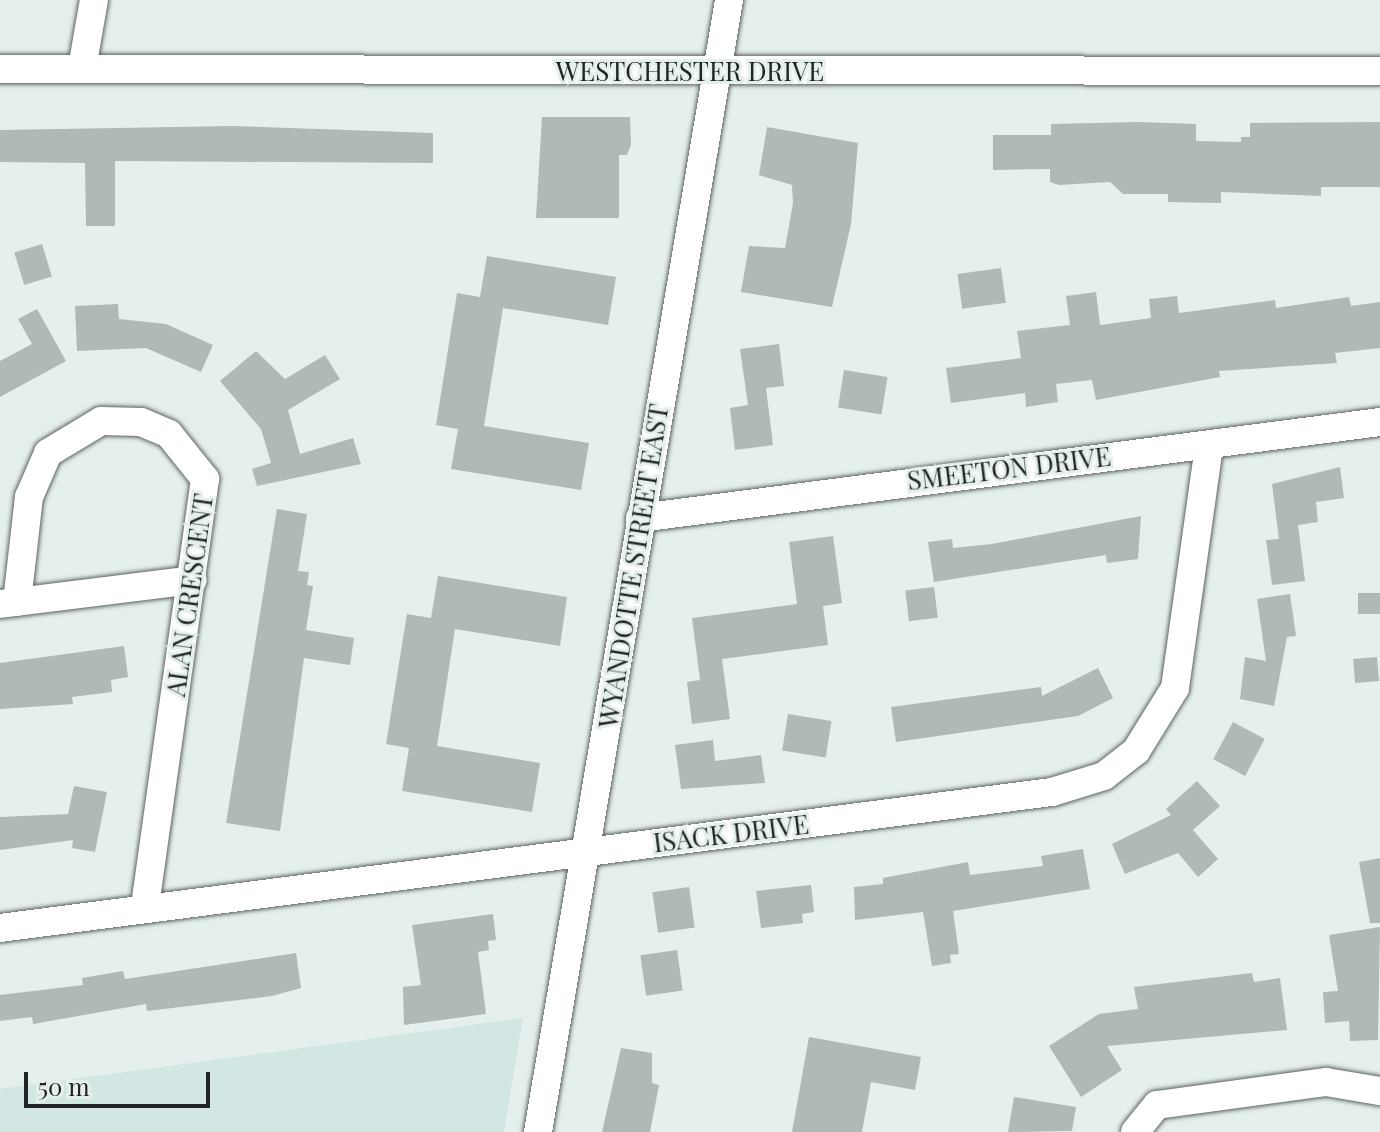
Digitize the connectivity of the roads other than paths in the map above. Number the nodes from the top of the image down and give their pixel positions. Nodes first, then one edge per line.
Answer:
1 (94, 0) edge
2 (729, 0) edge
3 (718, 67) junction
4 (82, 68) junction
5 (0, 69) edge
6 (1380, 71) edge
7 (1380, 422) edge
8 (1209, 445) junction
9 (640, 518) junction
10 (193, 580) junction
11 (8, 603) edge
12 (586, 853) junction
13 (145, 908) junction
14 (0, 928) edge
15 (1380, 1091) edge
16 (538, 1132) edge
17 (1135, 1132) edge

1 - 4 street
2 - 3 street, WYANDOTTE STREET EAST
3 - 4 street, WESTCHESTER DRIVE
3 - 6 street, WESTCHESTER DRIVE
3 - 9 street, WYANDOTTE STREET EAST
4 - 5 street, WESTCHESTER DRIVE
7 - 8 street, SMEETON DRIVE
8 - 9 street, SMEETON DRIVE
8 - 12 street, ISACK DRIVE
9 - 12 street, WYANDOTTE STREET EAST
10 - 11 street
10 - 11 street, ALAN CRESCENT
10 - 13 street, ALAN CRESCENT
12 - 13 street, ISACK DRIVE
12 - 16 street, WYANDOTTE STREET EAST
13 - 14 street, ISACK DRIVE
15 - 17 street

